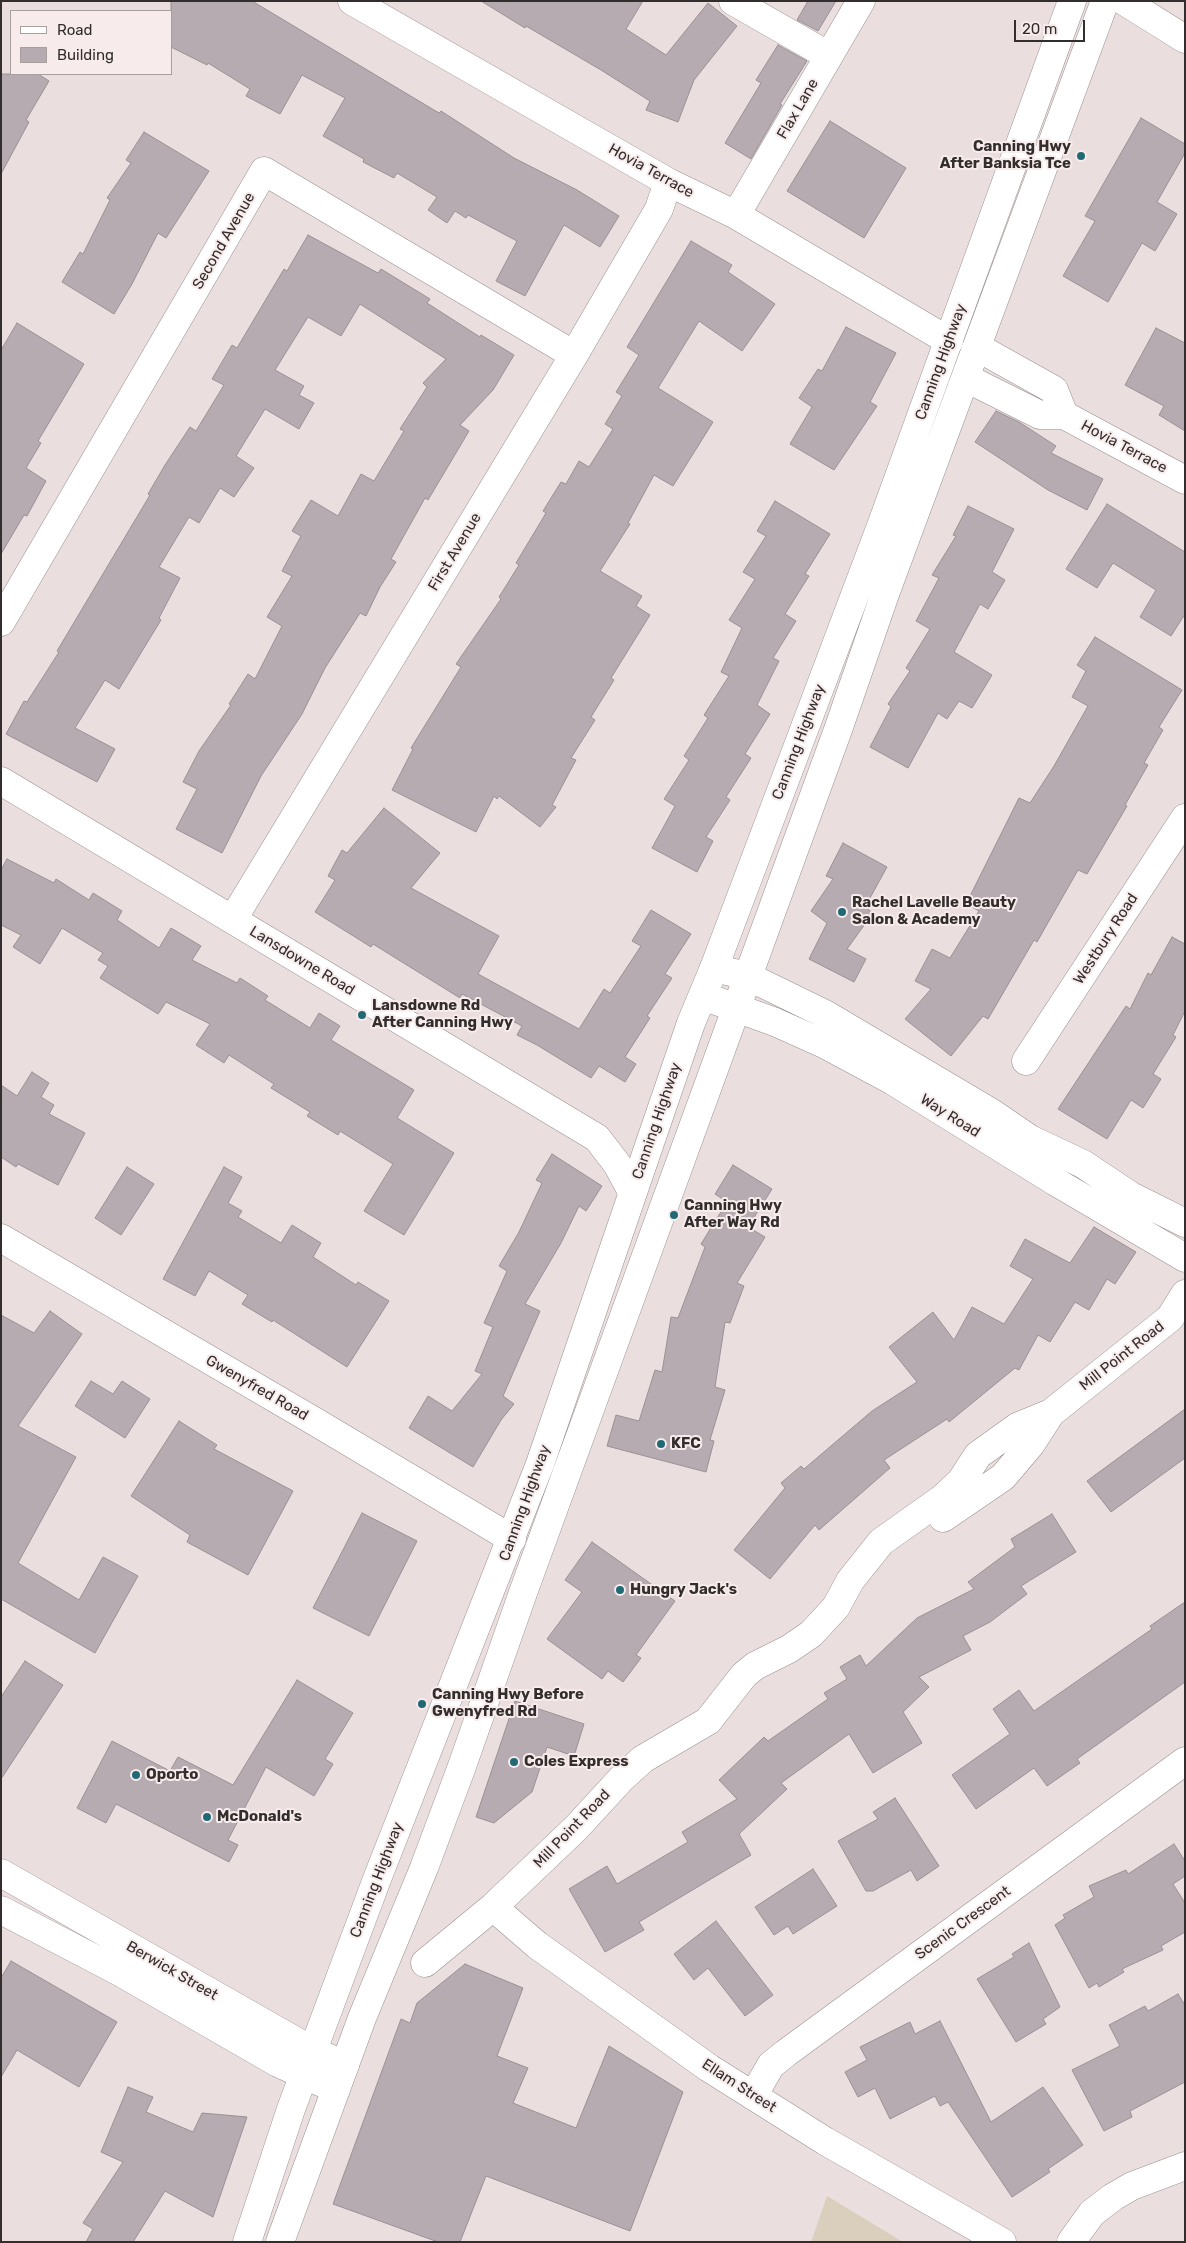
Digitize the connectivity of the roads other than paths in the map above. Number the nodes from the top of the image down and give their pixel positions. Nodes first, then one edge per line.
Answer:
1 (352, 1) edge
2 (733, 1) edge
3 (861, 1) edge
4 (1072, 1) edge
5 (1105, 1) edge
6 (1124, 1) edge
7 (1185, 39) edge
8 (829, 56) junction
9 (668, 182) junction
10 (736, 216) junction
11 (949, 341) junction
12 (977, 347) junction
13 (574, 355) junction
14 (966, 378) junction
15 (1064, 415) junction
16 (1185, 480) edge
17 (1, 622) edge
18 (1, 781) edge
19 (1185, 818) edge
20 (233, 919) junction
21 (714, 968) junction
22 (747, 976) junction
23 (703, 996) junction
24 (736, 1008) junction
25 (1026, 1061) dead end
26 (632, 1192) junction
27 (1185, 1223) edge
28 (1, 1238) edge
29 (1185, 1258) edge
30 (1185, 1294) edge
31 (512, 1540) junction
32 (1185, 1761) edge
33 (1, 1873) edge
34 (493, 1907) junction
35 (1, 1910) edge
36 (425, 1963) dead end
37 (308, 2063) junction
38 (341, 2077) junction
39 (753, 2096) junction
40 (1185, 2166) edge
41 (247, 2242) edge
42 (280, 2242) edge
43 (1002, 2242) edge
44 (1071, 2242) edge

1 - 9 main road, Hovia Terrace
2 - 8 main road
3 - 8 main road, Flax Lane
4 - 11 main road, Canning Highway
5 - 12 main road, Canning Highway
6 - 7 main road
8 - 10 main road, Flax Lane
9 - 10 main road, Hovia Terrace
9 - 13 main road, First Avenue
10 - 11 main road, Hovia Terrace
11 - 21 main road, Canning Highway
12 - 14 main road, Canning Highway
12 - 15 main road, Hovia Terrace
13 - 17 main road, Second Avenue
13 - 20 main road, First Avenue
14 - 15 main road, Hovia Terrace
14 - 22 main road, Canning Highway
15 - 16 main road, Hovia Terrace
18 - 20 main road, Lansdowne Road
19 - 25 main road, Westbury Road
20 - 26 main road, Lansdowne Road
21 - 22 main road, Way Road
21 - 23 main road, Canning Highway
22 - 24 main road, Canning Highway
22 - 27 main road, Way Road
23 - 24 main road, Way Road
23 - 26 main road, Canning Highway
24 - 29 main road, Way Road
24 - 38 main road, Canning Highway
26 - 31 main road, Canning Highway
28 - 31 main road, Gwenyfred Road
30 - 34 main road, Mill Point Road
31 - 37 main road, Canning Highway
32 - 39 main road, Scenic Crescent
33 - 37 main road, Berwick Street
34 - 36 main road, Mill Point Road
34 - 39 main road, Ellam Street
35 - 37 main road, Berwick Street
37 - 38 main road, Berwick Street
37 - 41 main road, Canning Highway
38 - 42 main road, Canning Highway
39 - 43 main road, Ellam Street
40 - 44 main road

